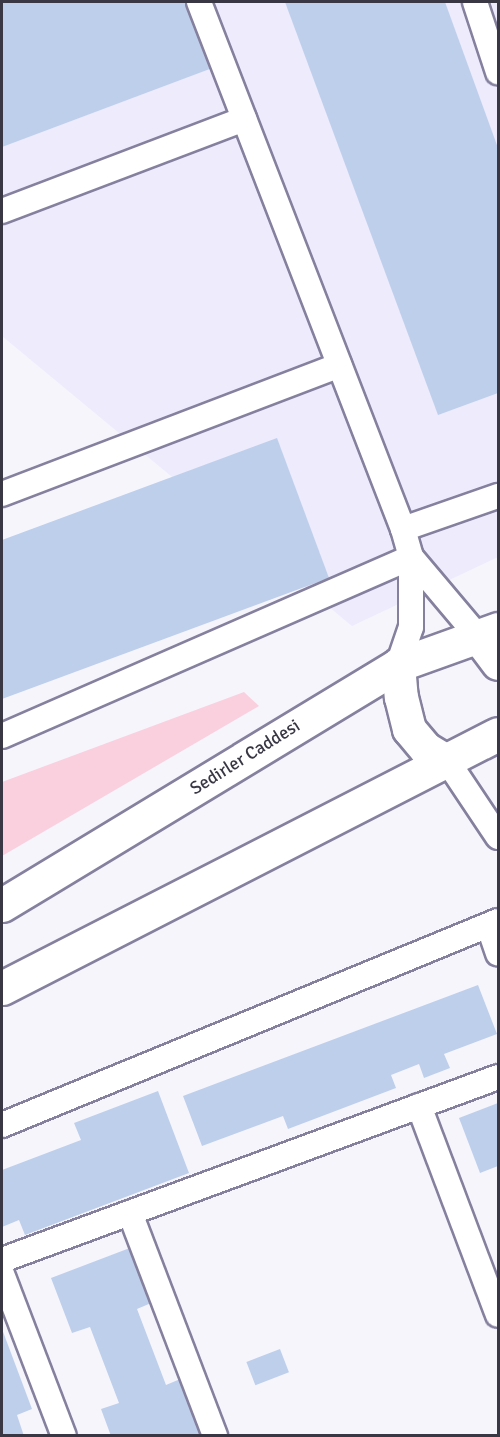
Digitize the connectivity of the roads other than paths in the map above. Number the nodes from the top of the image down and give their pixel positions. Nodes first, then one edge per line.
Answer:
1 (199, 2) edge
2 (475, 2) edge
3 (498, 72) edge
4 (244, 119) junction
5 (2, 211) edge
6 (339, 365) junction
7 (2, 494) edge
8 (498, 496) edge
9 (403, 529) junction
10 (411, 557) junction
11 (492, 644) edge
12 (398, 664) junction
13 (498, 734) edge
14 (2, 736) edge
15 (448, 762) junction
16 (498, 837) edge
17 (2, 905) edge
18 (494, 924) edge
19 (498, 953) edge
20 (2, 988) edge
21 (498, 1077) edge
22 (419, 1106) junction
23 (2, 1125) edge
24 (130, 1213) junction
25 (2, 1260) edge
26 (2, 1274) edge
27 (498, 1315) edge
28 (64, 1436) edge
29 (214, 1436) edge

1 - 4 street
2 - 3 street
4 - 5 street
4 - 6 street
6 - 7 street
6 - 9 street
8 - 9 street
9 - 10 street
10 - 11 street
10 - 12 street
10 - 14 street
11 - 12 main road, Sedirler Caddesi
12 - 15 main road
12 - 17 main road, Sedirler Caddesi
13 - 15 main road
15 - 16 street
15 - 20 main road
18 - 19 street
18 - 23 street
21 - 22 street
22 - 24 street
22 - 27 street
24 - 25 street
24 - 29 street
26 - 28 street

